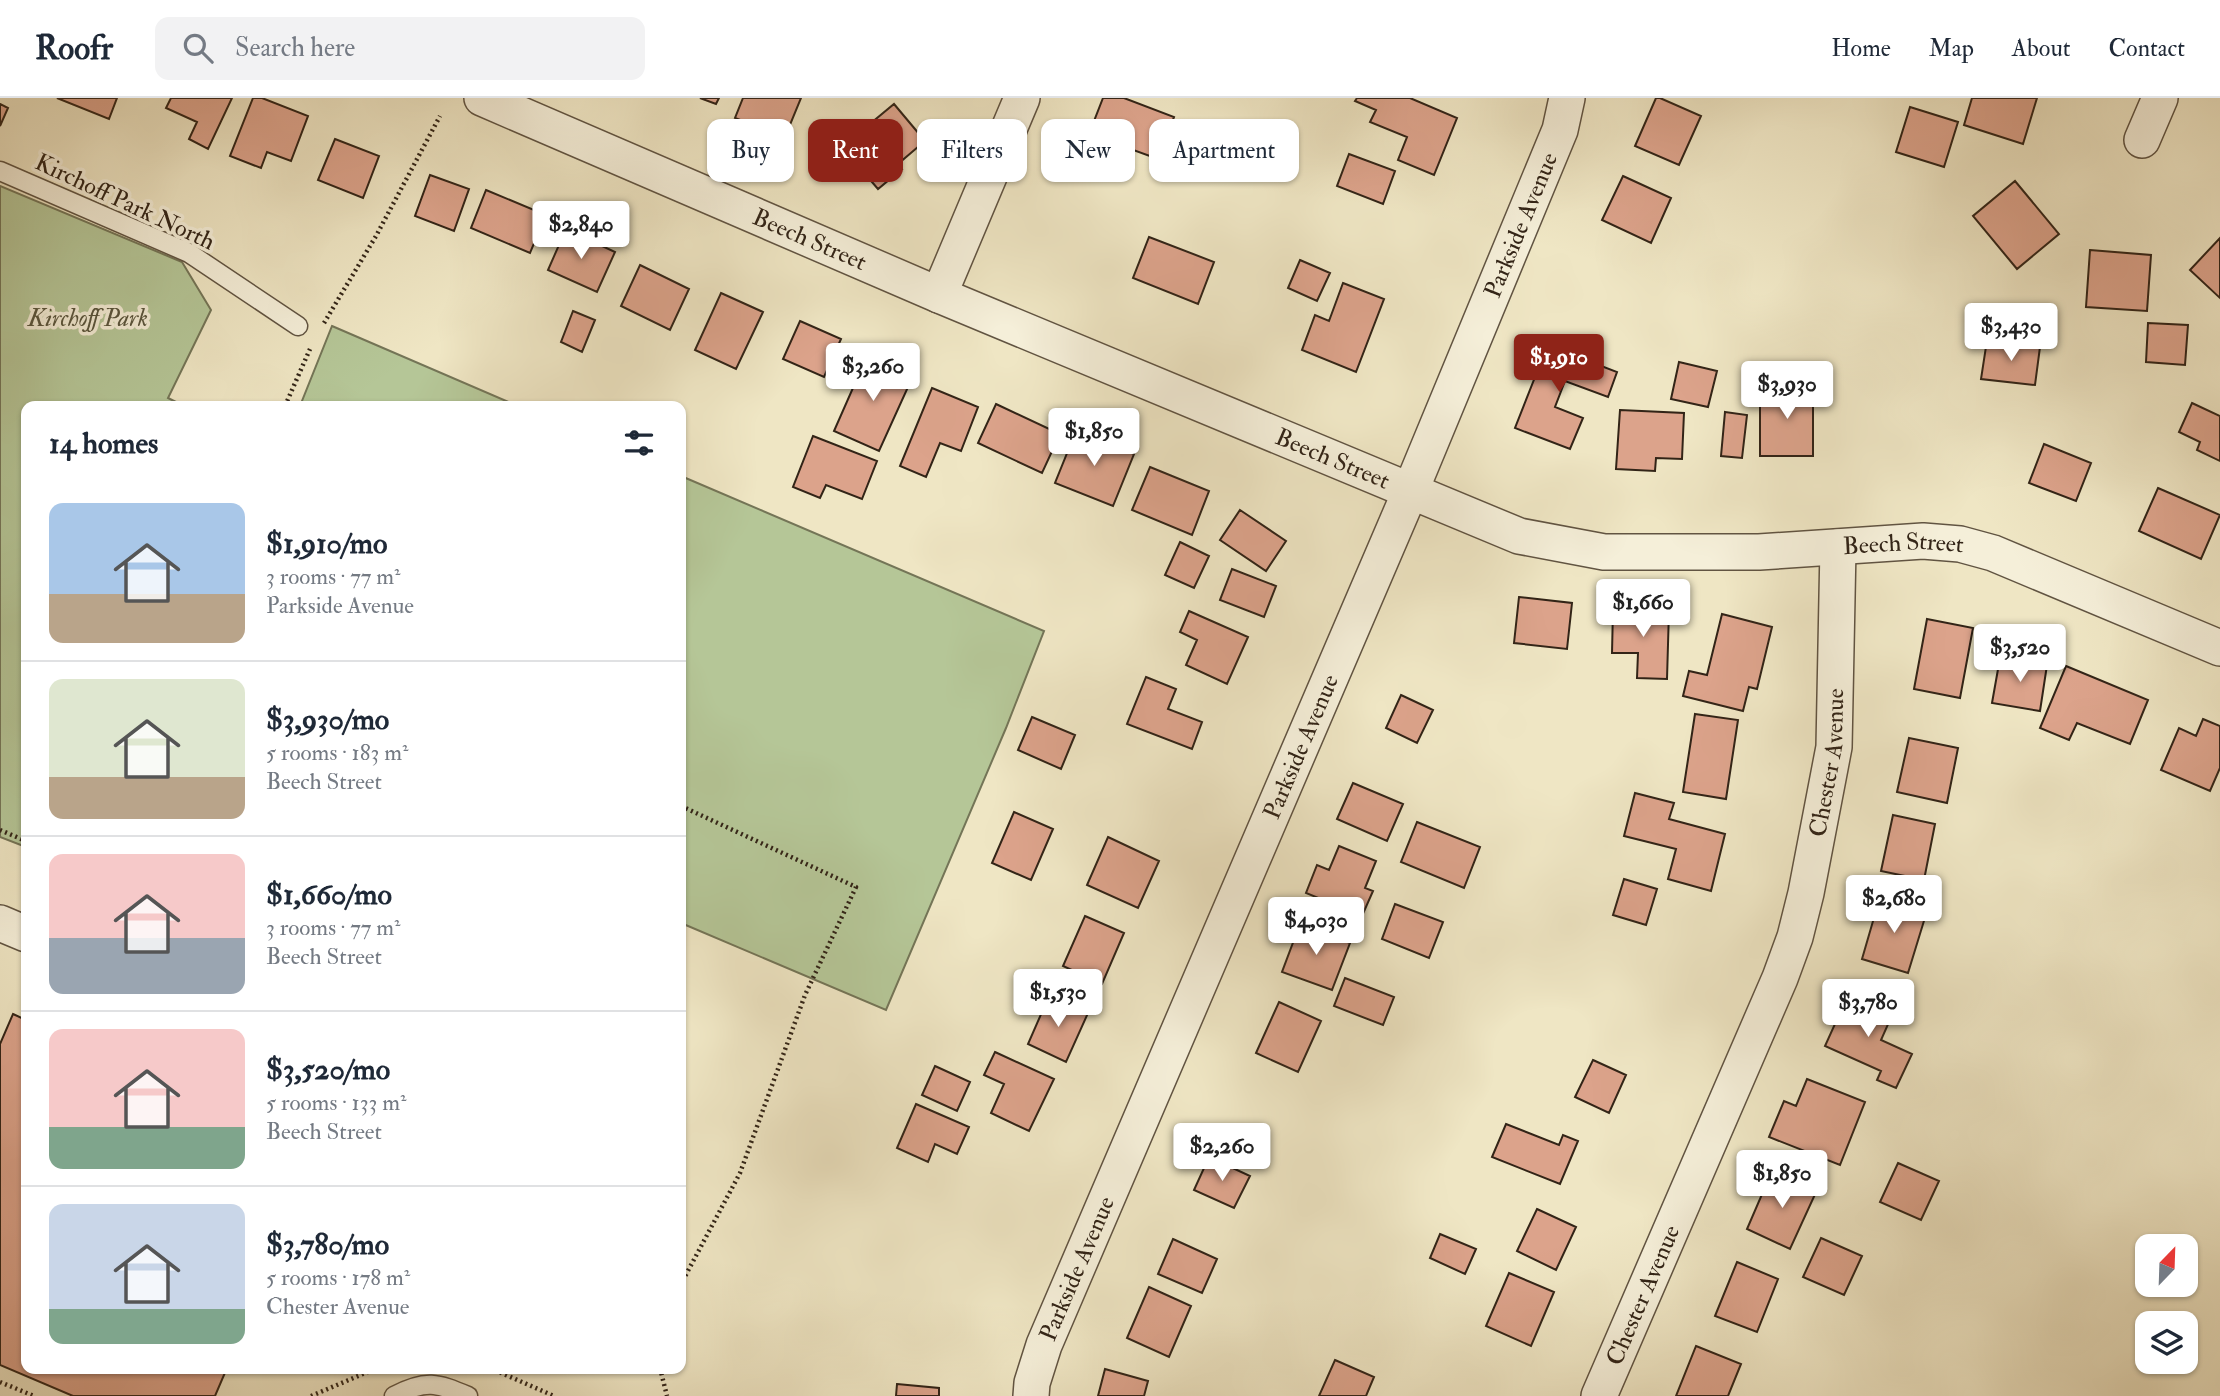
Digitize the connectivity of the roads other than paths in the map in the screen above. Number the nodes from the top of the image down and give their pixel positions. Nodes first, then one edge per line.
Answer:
1 (482, 98) edge
2 (1022, 98) edge
3 (1567, 98) edge
4 (2160, 98) edge
5 (2142, 140) dead end
6 (0, 171) edge
7 (939, 295) junction
8 (298, 326) dead end
9 (1410, 492) junction
10 (1839, 547) junction
11 (2220, 648) edge
12 (0, 923) edge
13 (21, 932) edge
14 (394, 1396) edge
15 (468, 1396) edge
16 (1031, 1396) edge
17 (1599, 1396) edge

1 - 7 street, Beech Street
2 - 7 street
3 - 9 street, Parkside Avenue
4 - 5 street
6 - 8 lane, Kirchoff Park North
7 - 9 street, Beech Street
9 - 10 street, Beech Street
9 - 16 street, Parkside Avenue
10 - 11 street, Beech Street
10 - 17 street, Chester Avenue
12 - 13 street
14 - 15 lane

